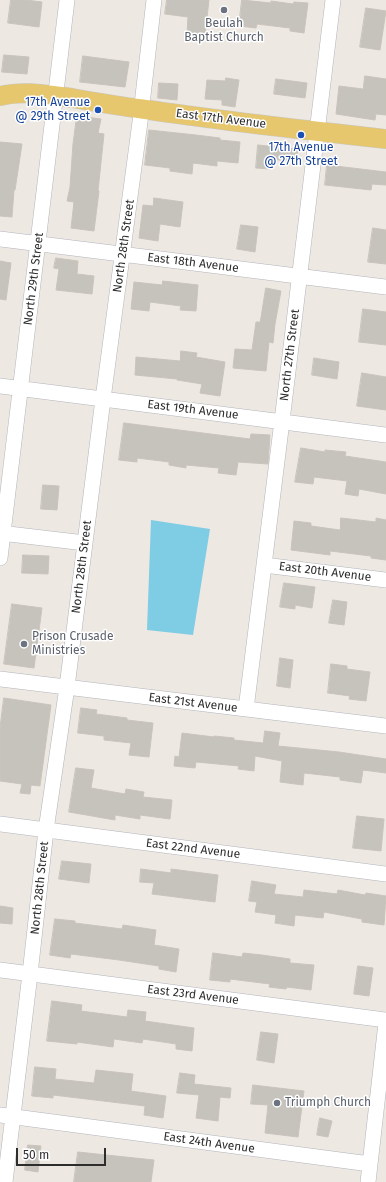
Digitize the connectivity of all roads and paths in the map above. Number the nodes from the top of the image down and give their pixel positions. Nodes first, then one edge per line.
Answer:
1 (67, 0) edge
2 (154, 0) edge
3 (333, 0) edge
4 (2, 94) edge
5 (56, 96) junction
6 (142, 109) junction
7 (317, 132) junction
8 (386, 139) edge
9 (0, 239) edge
10 (38, 243) junction
11 (123, 254) junction
12 (300, 277) junction
13 (386, 287) edge
14 (0, 386) edge
15 (21, 388) junction
16 (103, 399) junction
17 (282, 422) junction
18 (386, 435) edge
19 (2, 533) edge
20 (85, 543) junction
21 (0, 558) edge
22 (264, 565) junction
23 (386, 580) edge
24 (0, 679) edge
25 (67, 687) junction
26 (246, 709) junction
27 (386, 726) edge
28 (0, 824) edge
29 (46, 830) junction
30 (386, 874) edge
31 (0, 970) edge
32 (30, 974) junction
33 (386, 1021) edge
34 (7, 1116) edge
35 (370, 1164) junction
36 (5, 1182) edge
37 (368, 1182) edge

1 - 5 street, North 29th Street
2 - 6 street, North 28th Street
3 - 7 street, North 27th Street
4 - 5 main road, East 17th Avenue
5 - 6 main road, East 17th Avenue
5 - 10 street, North 29th Street
6 - 7 main road, East 17th Avenue
6 - 11 street, North 28th Street
7 - 8 main road, East 17th Avenue
7 - 12 street, North 27th Street
9 - 10 street, East 18th Avenue
10 - 11 street, East 18th Avenue
10 - 15 street, North 29th Street
11 - 12 street, East 18th Avenue
11 - 16 street, North 28th Street
12 - 13 street, East 18th Avenue
12 - 17 street, North 27th Street
14 - 15 street, East 19th Avenue
15 - 16 street, East 19th Avenue
15 - 19 street, North 29th Street
16 - 17 street, East 19th Avenue
16 - 20 street, North 28th Street
17 - 18 street, East 19th Avenue
17 - 22 street, North 27th Street
19 - 20 street
19 - 21 street, North 29th Street
20 - 25 street, North 28th Street
22 - 23 street, East 20th Avenue
22 - 26 street, North 27th Street
24 - 25 street, East 21st Avenue
25 - 26 street, East 21st Avenue
25 - 29 street, North 28th Street
26 - 27 street, East 21st Avenue
28 - 29 street, East 22nd Avenue
29 - 30 street, East 22nd Avenue
29 - 32 street, North 28th Street
31 - 32 street, East 23rd Avenue
32 - 33 street, East 23rd Avenue
32 - 34 street, North 28th Street
33 - 35 street
34 - 35 street, East 24th Avenue
34 - 36 street, North 28th Street
35 - 37 street

